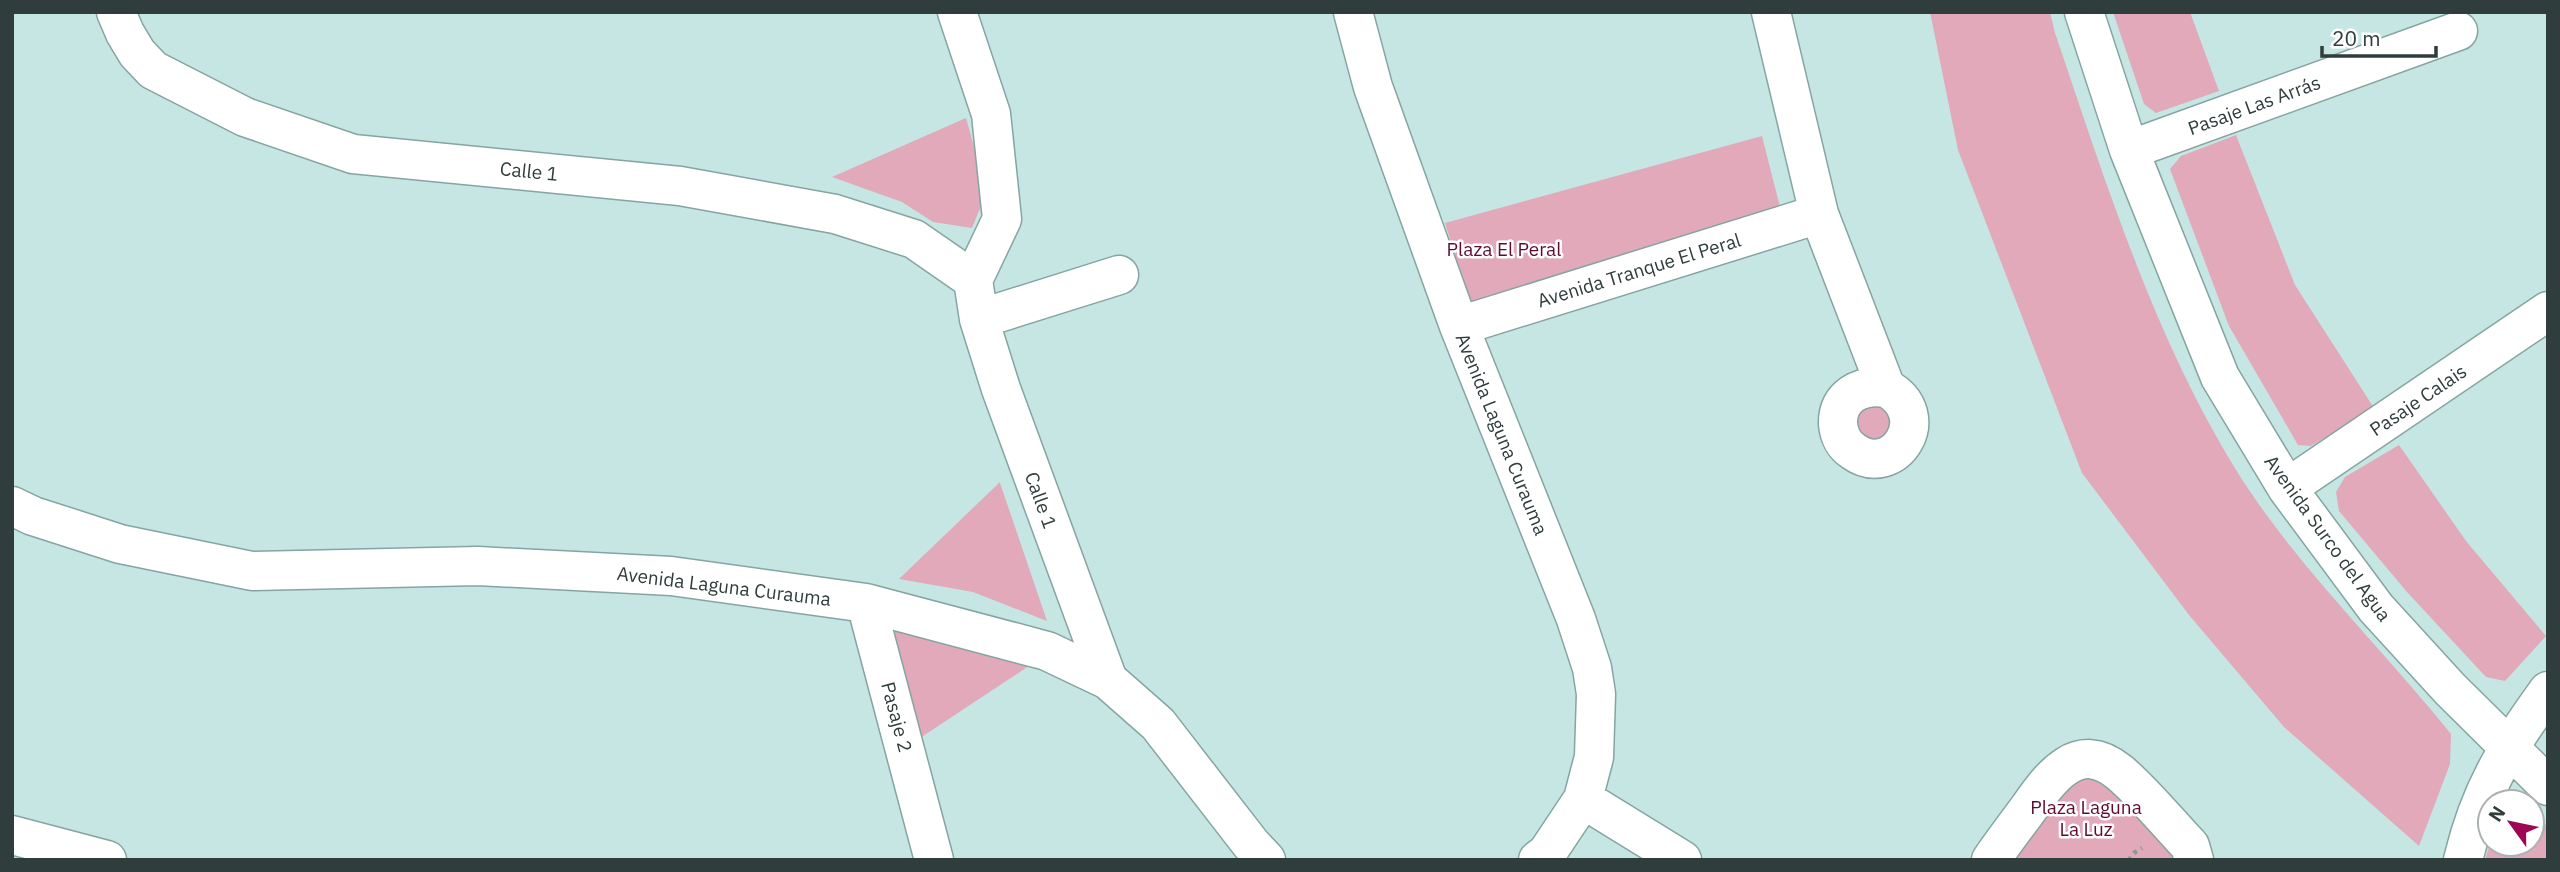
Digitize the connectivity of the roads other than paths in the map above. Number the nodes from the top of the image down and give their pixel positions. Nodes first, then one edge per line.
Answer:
1 (116, 12) edge
2 (957, 12) edge
3 (1353, 12) edge
4 (1771, 12) edge
5 (2084, 12) edge
6 (2458, 30) dead end
7 (2129, 150) junction
8 (1819, 214) junction
9 (1119, 275) dead end
10 (972, 280) junction
11 (2548, 312) edge
12 (979, 318) junction
13 (1459, 326) junction
14 (1885, 388) dead end
15 (2287, 488) junction
16 (12, 506) edge
17 (866, 603) junction
18 (1108, 680) junction
19 (2548, 691) edge
20 (2508, 746) junction
21 (2548, 786) edge
22 (1583, 799) junction
23 (24, 846) edge
24 (921, 850) edge
25 (1539, 857) edge
26 (107, 860) edge
27 (1266, 860) edge
28 (1682, 860) edge
29 (1990, 860) edge
30 (2194, 860) edge
31 (2463, 860) edge

1 - 10 street, Calle 1
2 - 10 street
3 - 13 street, Avenida Laguna Curauma
4 - 8 street
5 - 7 street, Avenida Surco del Agua
6 - 7 street, Pasaje Las Arrás
7 - 15 street, Avenida Surco del Agua
8 - 13 street, Avenida Tranque El Peral
8 - 14 street
9 - 12 street
10 - 12 street, Calle 1
11 - 15 street, Pasaje Calais
12 - 18 street, Calle 1
13 - 22 street, Avenida Laguna Curauma
15 - 20 street, Avenida Surco del Agua
16 - 17 street, Avenida Laguna Curauma
17 - 18 street, Avenida Laguna Curauma
17 - 24 street, Pasaje 2
18 - 27 street, Avenida Laguna Curauma
19 - 20 street
20 - 21 street, Avenida Surco del Agua
20 - 31 street
22 - 25 street, Avenida Laguna Curauma
22 - 28 street
23 - 26 street
29 - 30 street

